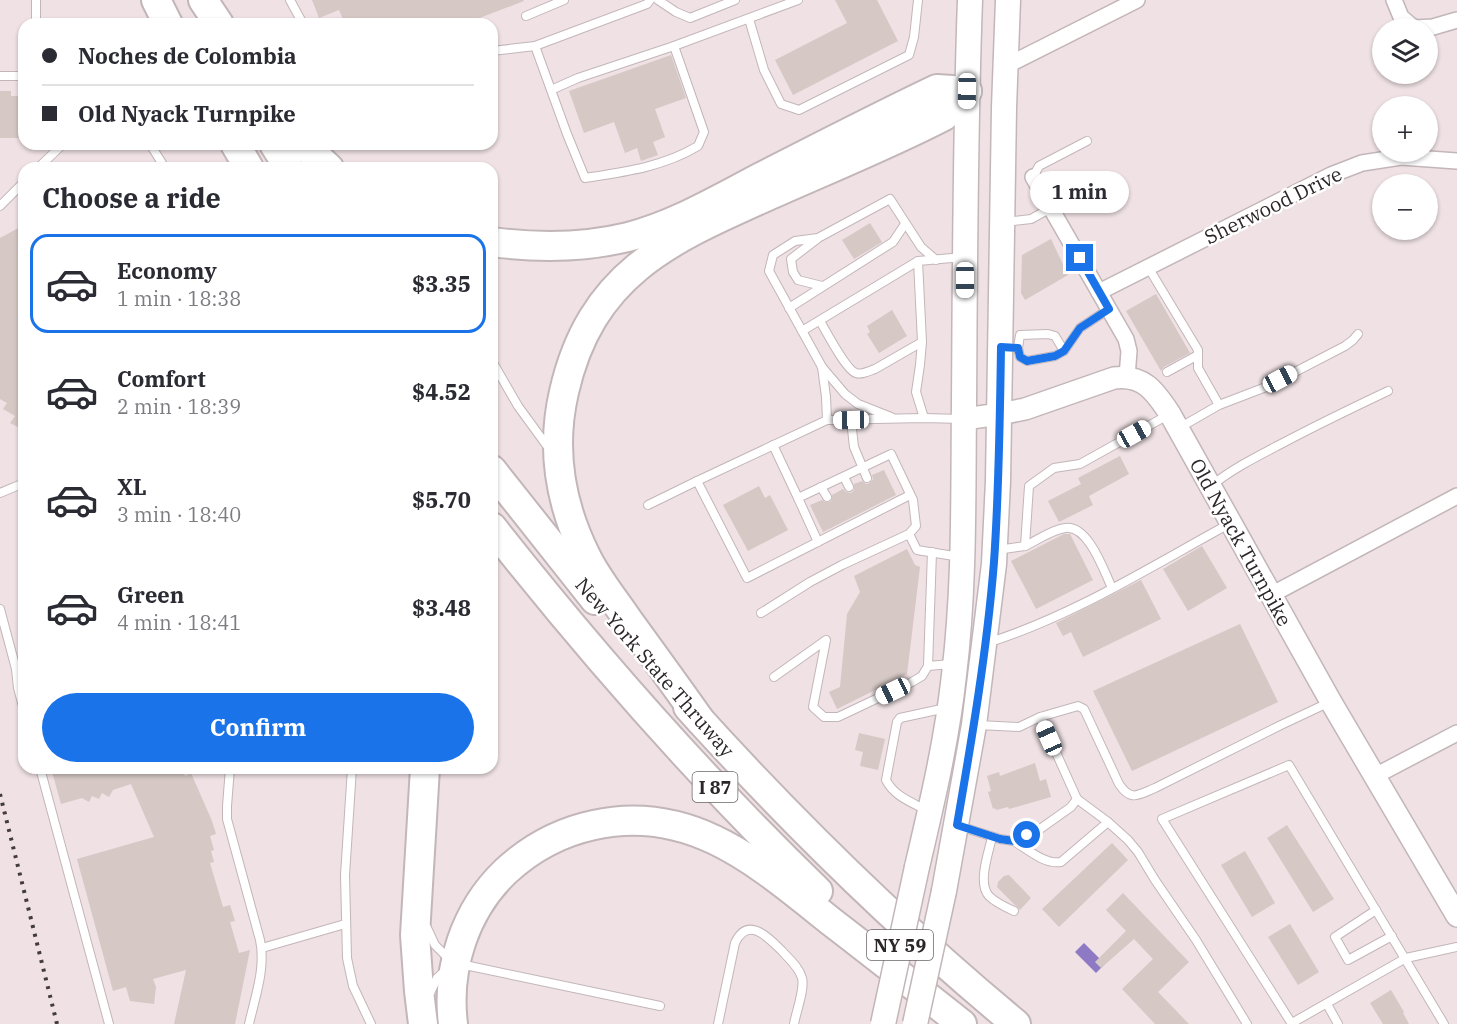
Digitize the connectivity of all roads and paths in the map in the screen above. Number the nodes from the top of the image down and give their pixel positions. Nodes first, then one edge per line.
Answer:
1 (36, 0) edge
2 (156, 0) edge
3 (194, 0) edge
4 (203, 0) edge
5 (290, 0) edge
6 (564, 0) edge
7 (650, 0) edge
8 (658, 0) edge
9 (735, 0) edge
10 (798, 0) edge
11 (918, 0) edge
12 (970, 0) edge
13 (1008, 0) edge
14 (1137, 0) edge
15 (1394, 0) edge
16 (526, 16) dead end
17 (36, 18) edge
18 (165, 18) edge
19 (204, 18) edge
20 (215, 18) edge
21 (300, 18) edge
22 (1402, 18) edge
23 (749, 19) junction
24 (1457, 20) edge
25 (1438, 26) edge
26 (535, 46) junction
27 (674, 46) junction
28 (498, 50) edge
29 (1006, 66) junction
30 (0, 76) edge
31 (18, 76) edge
32 (550, 90) junction
33 (967, 91) junction
34 (1087, 141) dead end
35 (57, 150) edge
36 (310, 150) edge
37 (1457, 161) edge
38 (44, 162) edge
39 (322, 162) edge
40 (1033, 177) joint
41 (18, 188) edge
42 (0, 207) edge
43 (1051, 208) junction
44 (1002, 222) junction
45 (905, 224) junction
46 (818, 238) junction
47 (498, 243) edge
48 (965, 257) junction
49 (936, 260) junction
50 (918, 261) junction
51 (1148, 267) junction
52 (822, 286) junction
53 (1099, 292) junction
54 (789, 308) junction
55 (1109, 309) junction
56 (820, 321) junction
57 (802, 331) junction
58 (1358, 334) dead end
59 (921, 342) junction
60 (1010, 347) junction
61 (1064, 351) junction
62 (1198, 355) junction
63 (822, 367) junction
64 (498, 371) edge
65 (1167, 372) dead end
66 (1127, 377) junction
67 (1388, 391) dead end
68 (1219, 405) junction
69 (1000, 414) junction
70 (924, 418) junction
71 (895, 419) junction
72 (964, 419) junction
73 (827, 420) junction
74 (851, 420) junction
75 (1174, 422) junction
76 (773, 445) junction
77 (558, 461) junction
78 (862, 468) junction
79 (843, 477) junction
80 (498, 478) edge
81 (867, 478) dead end
82 (697, 481) junction
83 (18, 486) edge
84 (1210, 486) junction
85 (821, 487) junction
86 (849, 487) dead end
87 (0, 493) edge
88 (910, 495) junction
89 (1457, 496) edge
90 (826, 497) dead end
91 (798, 498) junction
92 (648, 505) dead end
93 (1230, 523) junction
94 (498, 534) edge
95 (909, 534) junction
96 (818, 542) junction
97 (1025, 546) junction
98 (994, 550) junction
99 (932, 552) junction
100 (962, 558) junction
101 (1112, 588) junction
102 (1271, 595) junction
103 (0, 609) edge
104 (761, 613) dead end
105 (985, 644) junction
106 (18, 662) edge
107 (956, 663) junction
108 (928, 666) junction
109 (774, 677) dead end
110 (1331, 702) junction
111 (950, 707) junction
112 (1040, 717) junction
113 (700, 720) junction
114 (974, 725) junction
115 (1457, 733) edge
116 (42, 774) edge
117 (230, 774) edge
118 (352, 774) edge
119 (425, 774) edge
120 (1375, 776) junction
121 (1077, 799) junction
122 (930, 812) junction
123 (421, 822) junction
124 (1108, 822) junction
125 (957, 825) junction
126 (992, 837) junction
127 (1014, 841) junction
128 (1376, 910) junction
129 (1014, 912) dead end
130 (1457, 916) edge
131 (345, 924) junction
132 (1392, 936) junction
133 (262, 948) junction
134 (1457, 948) edge
135 (1406, 958) junction
136 (455, 963) junction
137 (1327, 1004) junction
138 (660, 1006) dead end
139 (426, 1013) edge
140 (110, 1024) edge
141 (249, 1024) edge
142 (371, 1024) edge
143 (453, 1024) edge
144 (718, 1024) edge
145 (794, 1024) edge
146 (883, 1024) edge
147 (915, 1024) edge
148 (962, 1024) edge
149 (1016, 1024) edge
150 (1247, 1024) edge
151 (1292, 1024) edge
152 (1338, 1024) edge
153 (1444, 1024) edge

1 - 17 lane
2 - 18 highway
3 - 19 highway
4 - 20 highway
5 - 21 lane
6 - 16 lane
7 - 26 lane
8 - 9 lane
10 - 23 lane
11 - 23 lane
12 - 33 main road, NY 59
13 - 29 main road, NY 59
14 - 29 street
15 - 22 street
23 - 27 lane
24 - 25 street
26 - 28 lane
26 - 32 lane
27 - 32 lane
27 - 32 lane
29 - 33 main road
29 - 44 main road, NY 59
30 - 31 lane
33 - 47 highway
33 - 48 main road, NY 59
33 - 77 highway
34 - 40 lane
35 - 38 lane
36 - 39 highway
37 - 51 street, Sherwood Drive
40 - 43 street
41 - 42 lane
43 - 44 lane
43 - 53 street
44 - 60 main road, NY 59
45 - 46 lane
45 - 49 lane
45 - 52 lane
46 - 52 lane
46 - 54 lane
48 - 49 lane
48 - 72 main road, NY 59
49 - 50 lane
50 - 56 lane
50 - 59 lane
51 - 53 street, Sherwood Drive
51 - 62 lane
52 - 54 lane
53 - 55 street
54 - 57 lane
55 - 61 lane
55 - 66 street
56 - 57 lane
56 - 59 lane
57 - 63 lane
58 - 68 lane
59 - 70 lane
60 - 61 lane
60 - 61 lane
60 - 69 main road, NY 59
62 - 65 lane
62 - 68 lane
63 - 71 lane
63 - 73 lane
64 - 77 lane
66 - 69 street
66 - 75 street, Old Nyack Turnpike
67 - 84 lane
68 - 75 lane
69 - 72 street
69 - 98 main road, NY 59
70 - 71 lane
70 - 72 lane
71 - 74 lane
72 - 100 main road, NY 59
73 - 74 lane
73 - 76 lane
74 - 78 lane
75 - 84 street, Old Nyack Turnpike
75 - 97 lane
76 - 82 lane
76 - 91 lane
77 - 113 highway
78 - 79 lane
78 - 81 lane
78 - 88 lane
79 - 85 lane
79 - 86 lane
80 - 113 highway, New York State Thruway / I 87
82 - 92 lane
82 - 96 lane
83 - 87 lane
84 - 93 street, Old Nyack Turnpike
85 - 90 lane
85 - 91 lane
88 - 95 lane
88 - 96 lane
89 - 102 street
91 - 96 lane
93 - 101 lane
93 - 102 street, Old Nyack Turnpike
94 - 148 highway, New York State Thruway / I 87
95 - 99 lane
95 - 104 lane
97 - 98 lane
97 - 101 lane
98 - 105 main road, NY 59
99 - 100 lane
99 - 108 lane
100 - 107 main road, NY 59
101 - 105 lane
102 - 110 street, Old Nyack Turnpike
103 - 106 lane
105 - 114 main road, NY 59
107 - 108 lane
107 - 111 main road, NY 59
108 - 109 lane
110 - 112 lane
110 - 120 street, Old Nyack Turnpike
111 - 122 main road, NY 59
111 - 122 lane
112 - 114 lane
112 - 121 lane
113 - 149 highway, New York State Thruway / I 87
114 - 125 main road, NY 59
115 - 120 street
116 - 140 lane
117 - 133 lane
118 - 131 lane
119 - 123 highway
120 - 130 street, Old Nyack Turnpike
121 - 124 lane
121 - 127 lane
122 - 146 main road, NY 59, bridge
123 - 136 lane
123 - 139 highway
124 - 127 lane
124 - 150 lane
125 - 126 lane
125 - 147 main road, NY 59, bridge
126 - 127 lane
126 - 129 lane
128 - 132 lane
128 - 132 lane
128 - 151 lane
131 - 133 lane
131 - 142 lane
132 - 135 lane
133 - 141 lane
134 - 135 lane
135 - 137 lane
135 - 153 lane
136 - 138 lane
136 - 139 lane
136 - 143 highway
136 - 148 highway
137 - 151 lane
137 - 152 lane
144 - 145 lane

